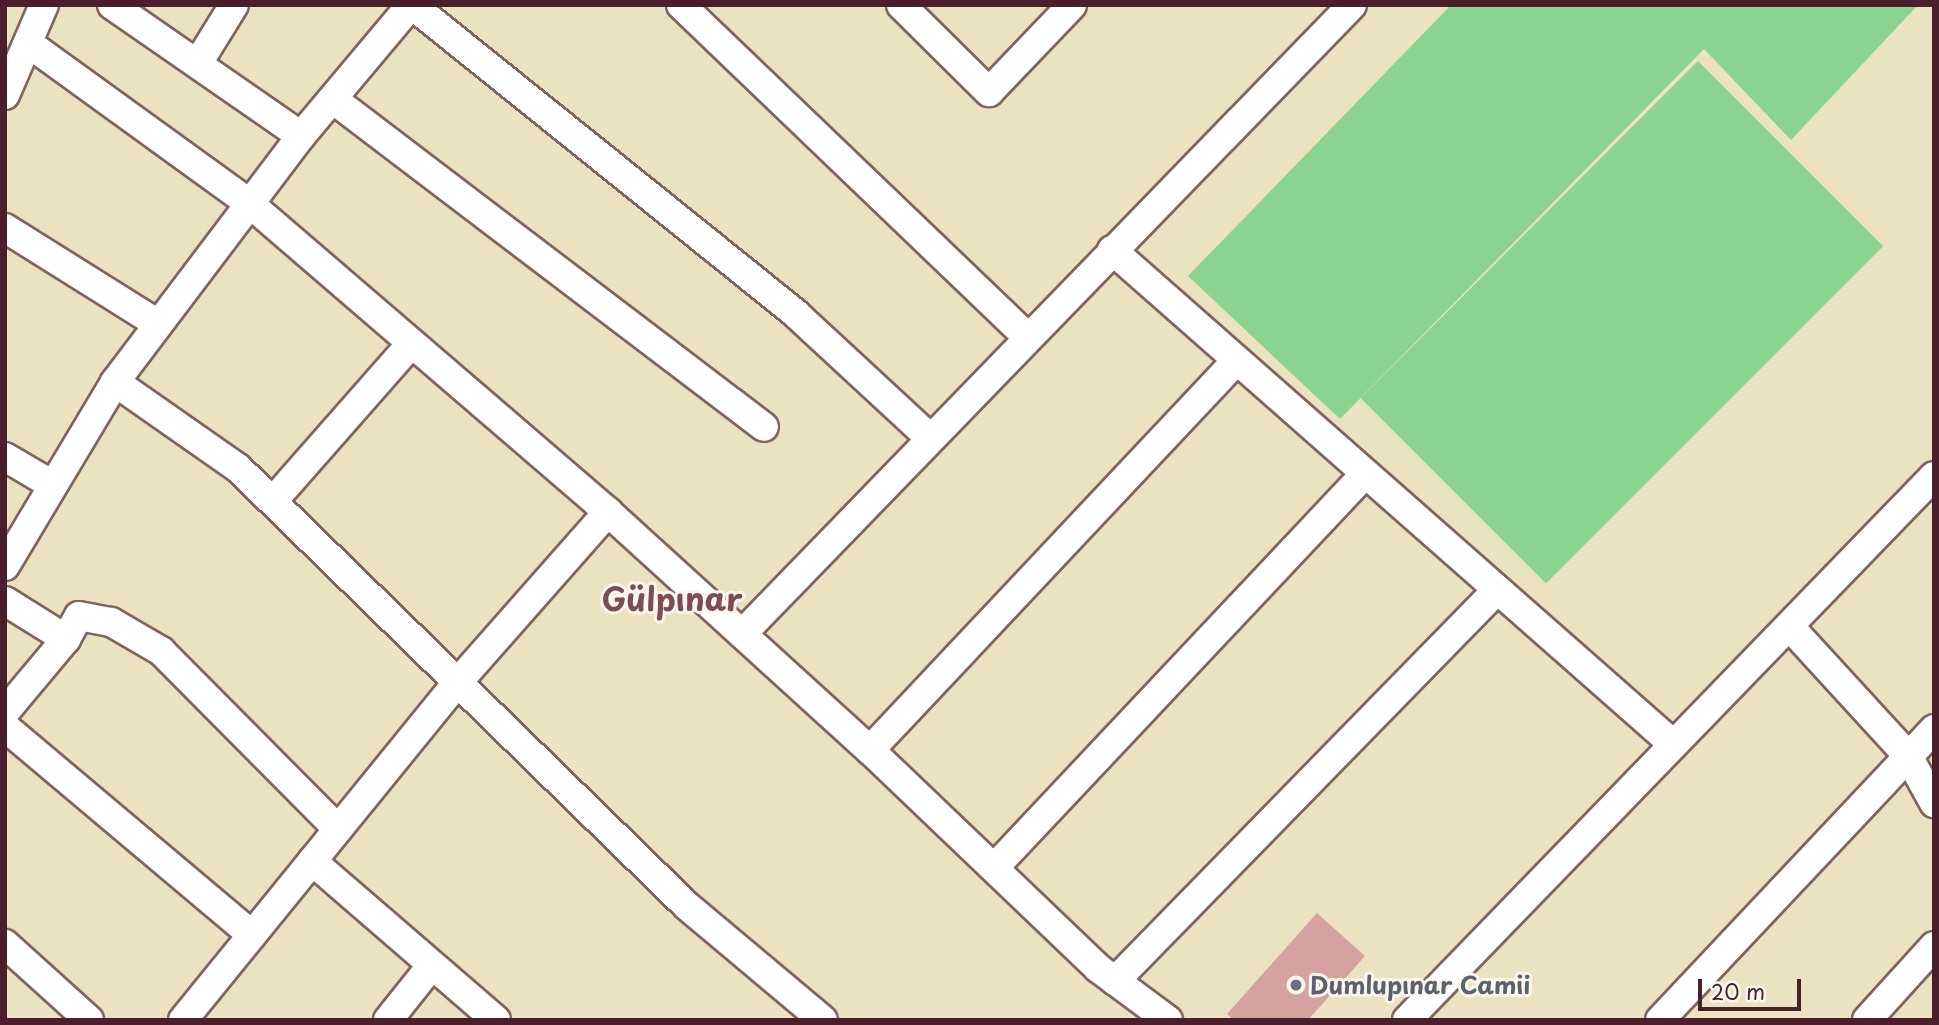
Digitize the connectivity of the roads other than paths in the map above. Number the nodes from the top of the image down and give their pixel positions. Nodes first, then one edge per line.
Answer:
1 (44, 5) edge
2 (112, 5) edge
3 (234, 5) edge
4 (412, 5) edge
5 (681, 5) edge
6 (901, 5) edge
7 (1072, 5) edge
8 (1352, 5) edge
9 (28, 43) junction
10 (198, 63) junction
11 (5, 95) edge
12 (334, 100) junction
13 (301, 136) junction
14 (249, 203) junction
15 (5, 228) edge
16 (1112, 250) junction
17 (158, 324) junction
18 (1027, 337) junction
19 (412, 343) junction
20 (1236, 361) junction
21 (115, 382) junction
22 (764, 427) dead end
23 (930, 438) junction
24 (5, 457) edge
25 (1364, 475) junction
26 (1934, 476) edge
27 (51, 484) junction
28 (273, 501) junction
29 (608, 512) junction
30 (5, 566) edge
31 (1497, 590) junction
32 (5, 601) edge
33 (1790, 627) junction
34 (742, 634) junction
35 (66, 639) junction
36 (458, 682) junction
37 (5, 712) edge
38 (5, 727) edge
39 (1934, 729) edge
40 (1673, 744) junction
41 (870, 750) junction
42 (1908, 756) junction
43 (1934, 803) edge
44 (338, 829) junction
45 (312, 861) junction
46 (994, 868) junction
47 (252, 935) junction
48 (5, 944) edge
49 (1934, 946) edge
50 (432, 965) junction
51 (1115, 981) junction
52 (89, 1020) edge
53 (183, 1020) edge
54 (388, 1020) edge
55 (496, 1020) edge
56 (823, 1020) edge
57 (1168, 1020) edge
58 (1407, 1020) edge
59 (1660, 1020) edge
60 (1867, 1020) edge

1 - 9 street
2 - 10 street
3 - 10 street
4 - 12 street
4 - 23 street
5 - 18 street
6 - 7 street
8 - 16 street
9 - 11 street
9 - 14 street
10 - 13 street
12 - 13 street
12 - 22 street
13 - 14 street
14 - 17 street
14 - 19 street
15 - 17 street
16 - 18 street
16 - 20 street
17 - 21 street
18 - 23 street
19 - 28 street
19 - 29 street
20 - 25 street
20 - 41 street
21 - 27 street
21 - 28 street
23 - 34 street
24 - 27 street
25 - 31 street
25 - 46 street
26 - 33 street
27 - 30 street
28 - 36 street
29 - 34 street
29 - 36 street
31 - 40 street
31 - 51 street
32 - 35 street
33 - 40 street
33 - 42 street
34 - 41 street
35 - 37 street
35 - 44 street
36 - 44 street
36 - 56 street
38 - 47 street
39 - 42 street
40 - 58 street
41 - 46 street
42 - 43 street
42 - 59 street
44 - 45 street
45 - 47 street
45 - 50 street
46 - 51 street
47 - 53 street
48 - 52 street
49 - 60 street
50 - 54 street
50 - 55 street
51 - 57 street

